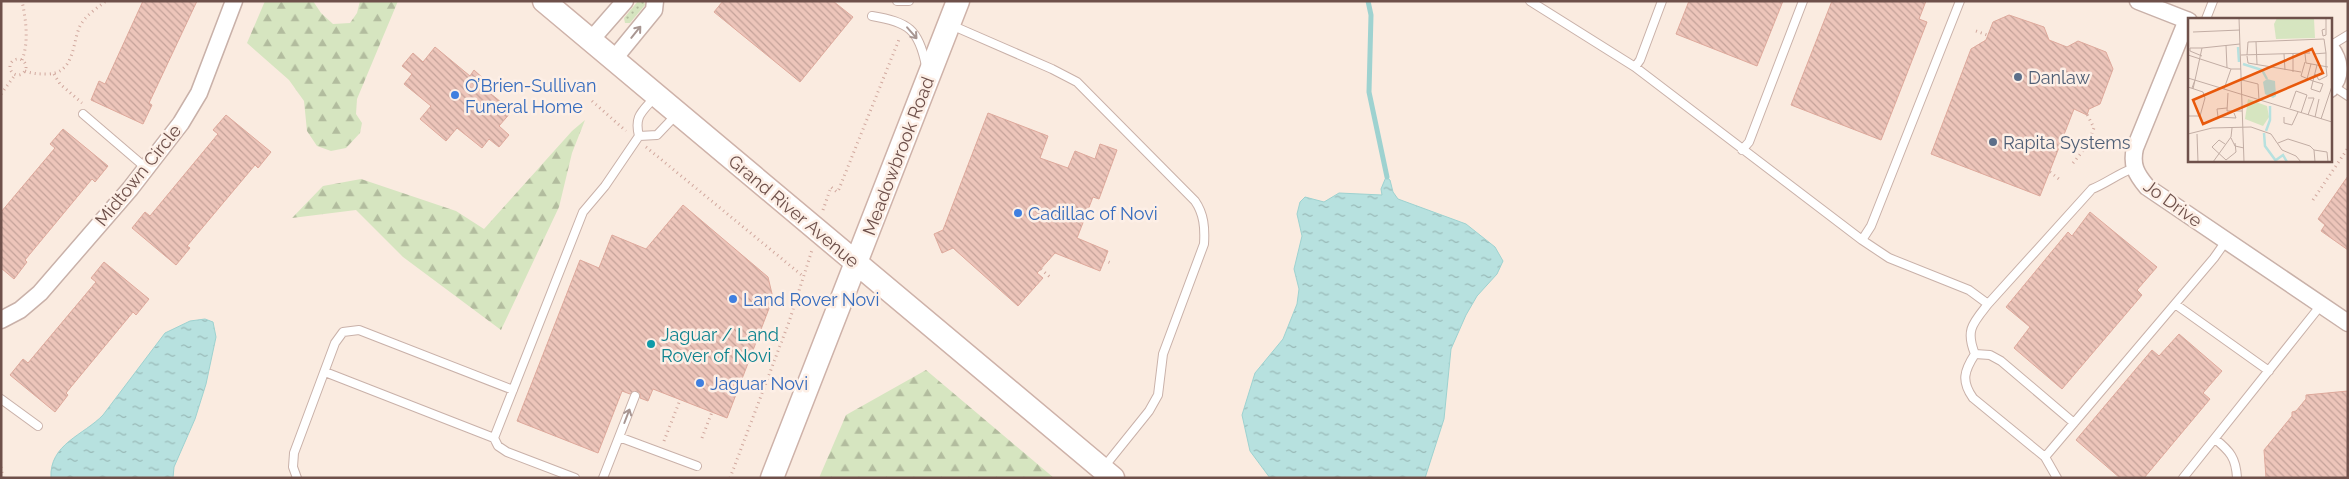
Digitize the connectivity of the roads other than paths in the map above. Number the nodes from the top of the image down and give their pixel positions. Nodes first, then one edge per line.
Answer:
1 (234, 1) edge
2 (544, 1) edge
3 (625, 1) edge
4 (655, 1) edge
5 (897, 1) edge
6 (909, 1) edge
7 (958, 1) edge
8 (1662, 1) edge
9 (1804, 1) edge
10 (1960, 1) edge
11 (2138, 1) edge
12 (2214, 1) edge
13 (1534, 2) edge
14 (872, 16) dead end
15 (2206, 18) edge
16 (2188, 21) edge
17 (949, 24) junction
18 (2348, 36) edge
19 (590, 41) junction
20 (2332, 46) edge
21 (2332, 50) edge
22 (613, 60) junction
23 (1635, 67) junction
24 (928, 76) junction
25 (2332, 87) edge
26 (655, 96) junction
27 (2348, 96) edge
28 (84, 112) road end
29 (677, 114) junction
30 (639, 136) junction
31 (1742, 150) junction
32 (146, 168) junction
33 (2134, 168) junction
34 (1862, 240) junction
35 (2226, 241) junction
36 (857, 264) junction
37 (1988, 304) junction
38 (2175, 304) junction
39 (2321, 305) junction
40 (2, 317) edge
41 (2348, 323) edge
42 (1975, 354) junction
43 (2269, 371) junction
44 (325, 372) junction
45 (513, 390) junction
46 (635, 396) dead end
47 (1, 399) edge
48 (2074, 423) junction
49 (38, 426) dead end
50 (619, 436) junction
51 (494, 438) junction
52 (2216, 439) junction
53 (2045, 457) junction
54 (696, 466) dead end
55 (1107, 473) edge
56 (297, 478) edge
57 (575, 478) edge
58 (603, 478) edge
59 (772, 478) edge
60 (2057, 478) edge
61 (2183, 478) edge
62 (2237, 478) edge

1 - 32 street, Midtown Circle
2 - 19 main road, Grand River Avenue
3 - 19 street
22 -> 4 street
5 - 6 lane
7 - 17 main road, Meadowbrook Road
8 - 23 lane
9 - 31 lane
10 - 34 lane
11 - 16 street
12 - 15 lane
13 - 23 lane
14 -> 24 lane
16 - 33 street, Jo Drive
17 - 24 main road, Meadowbrook Road
17 - 55 lane
18 - 20 lane
19 - 22 main road, Grand River Avenue
21 - 25 street
22 - 26 main road, Grand River Avenue
23 - 31 lane
24 - 36 main road, Meadowbrook Road
25 - 27 lane
26 - 29 main road, Grand River Avenue
26 - 30 lane
28 - 32 lane
29 - 30 lane
29 - 36 main road, Grand River Avenue
30 - 45 lane
31 - 34 lane
32 - 40 street, Midtown Circle
33 - 35 street, Jo Drive
33 - 37 lane
34 - 37 lane
35 - 38 lane
35 - 39 street, Jo Drive
36 - 55 main road, Grand River Avenue
36 - 59 main road, Meadowbrook Road
37 - 42 lane
38 - 43 lane
38 - 48 lane
39 - 41 street, Jo Drive
39 - 43 lane
42 - 48 lane
42 - 53 lane
43 - 52 lane
44 - 45 lane
44 - 51 lane
44 - 56 lane
45 - 51 lane
50 -> 46 lane
47 - 49 lane
48 - 53 lane
50 - 54 lane
50 - 58 lane
51 - 57 lane
52 - 61 lane
52 - 62 lane
53 - 60 lane

